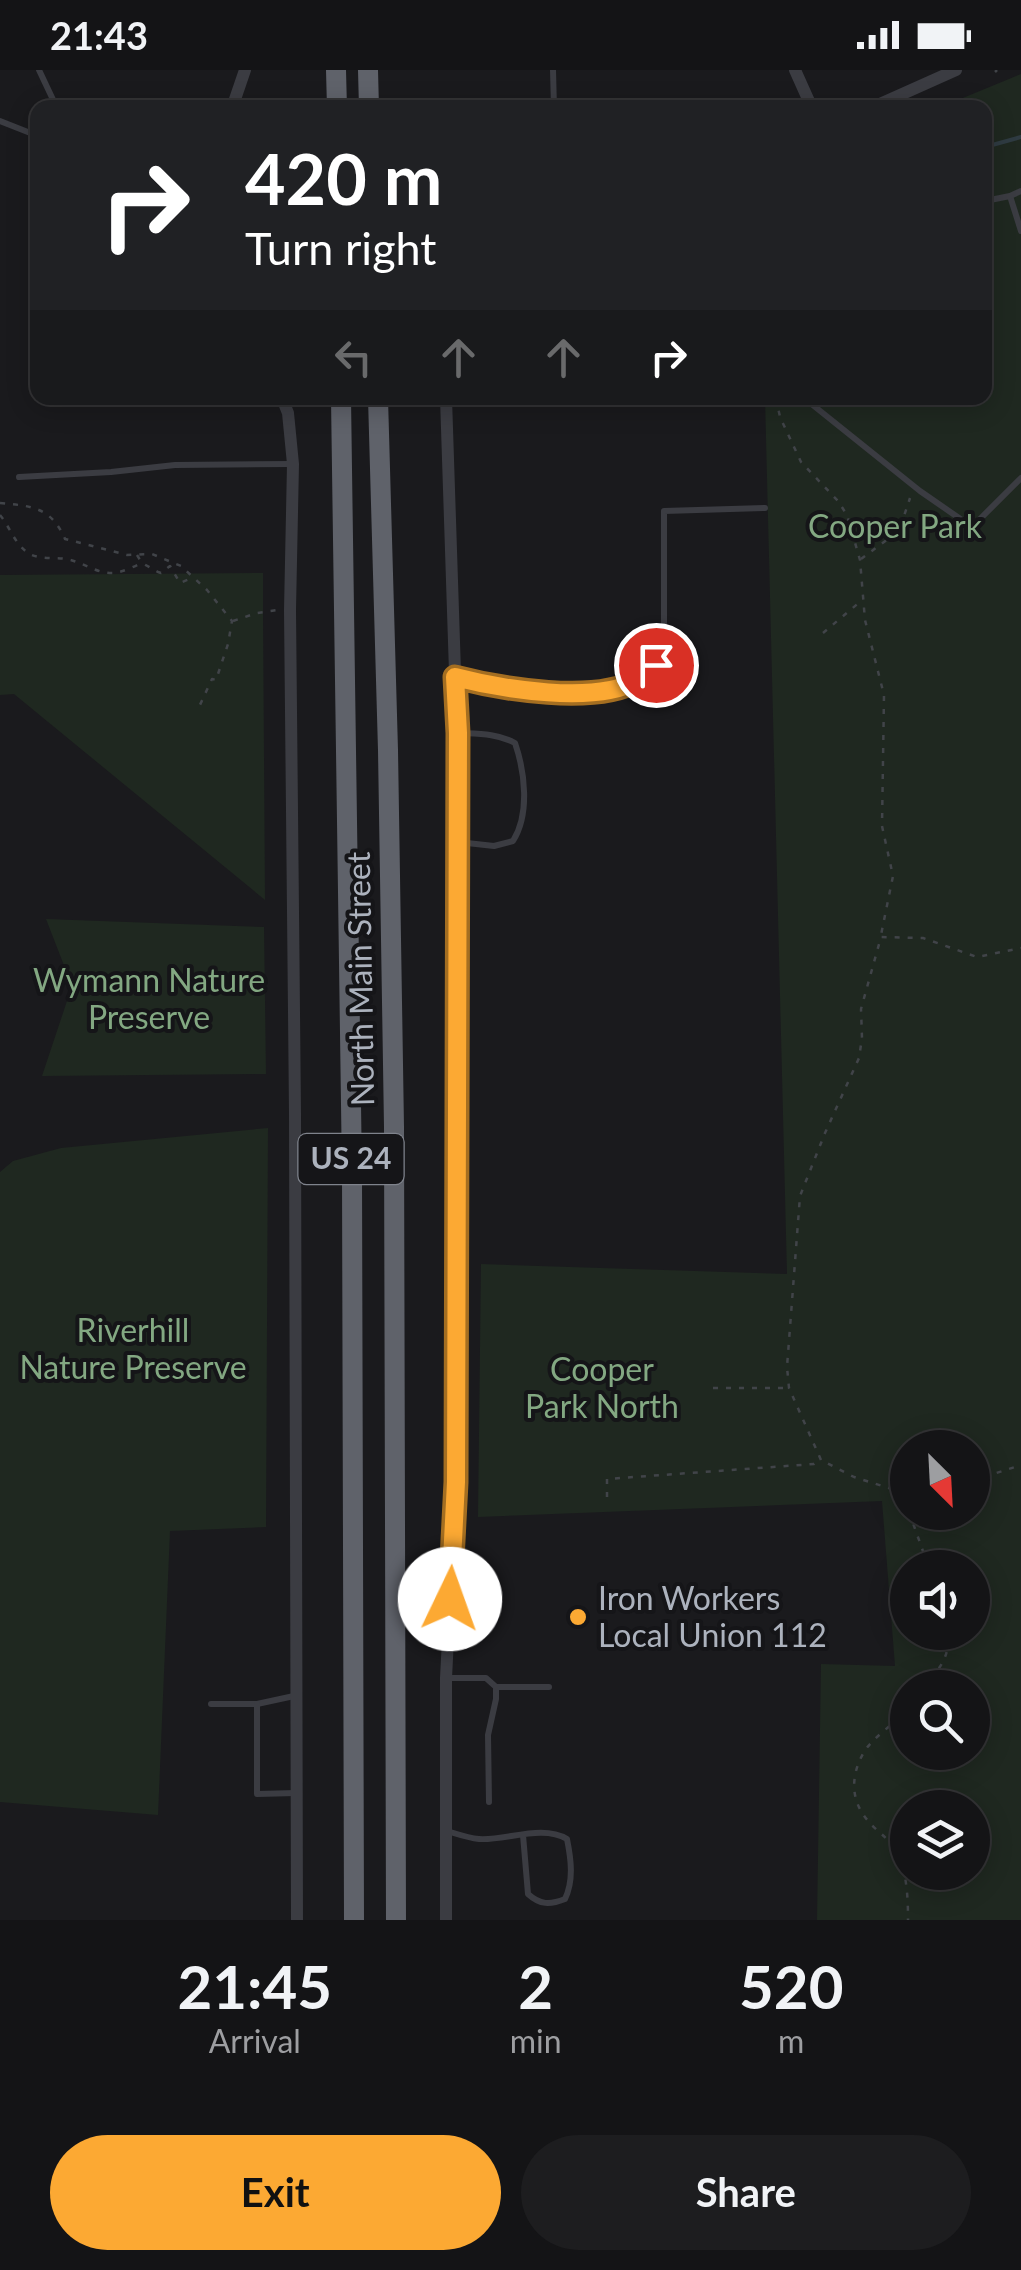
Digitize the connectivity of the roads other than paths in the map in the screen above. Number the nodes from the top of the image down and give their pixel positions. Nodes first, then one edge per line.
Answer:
1 (39, 70) edge
2 (245, 70) edge
3 (336, 70) edge
4 (368, 70) edge
5 (554, 70) edge
6 (795, 70) edge
7 (956, 70) edge
8 (53, 100) edge
9 (235, 100) edge
10 (337, 100) edge
11 (369, 100) edge
12 (554, 100) edge
13 (808, 100) edge
14 (889, 100) edge
15 (0, 121) edge
16 (30, 133) edge
17 (1021, 191) edge
18 (1010, 196) junction
19 (992, 200) edge
20 (1021, 230) edge
21 (285, 405) edge
22 (341, 405) edge
23 (378, 405) edge
24 (446, 405) edge
25 (813, 405) edge
26 (293, 464) junction
27 (19, 477) dead end
28 (1021, 478) edge
29 (765, 508) dead end
30 (455, 677) junction
31 (458, 733) junction
32 (456, 842) junction
33 (446, 1678) junction
34 (549, 1686) dead end
35 (496, 1687) junction
36 (297, 1696) junction
37 (211, 1704) dead end
38 (257, 1704) junction
39 (297, 1793) junction
40 (489, 1802) dead end
41 (446, 1830) junction
42 (523, 1836) junction
43 (297, 1920) edge
44 (354, 1920) edge
45 (396, 1920) edge
46 (446, 1920) edge

1 - 8 lane
2 - 9 street
3 - 10 highway
4 - 11 highway
5 - 12 lane
6 - 13 street
7 - 14 street
15 - 16 lane
17 - 18 lane
18 - 19 lane
18 - 20 lane
21 - 26 street
22 - 44 highway, North Main Street / US 24
23 - 45 highway, North Main Street / US 24
24 - 30 street
25 - 28 lane
26 - 27 lane
26 - 36 street
29 - 30 lane
30 - 31 street
31 - 32 street
31 - 32 lane
32 - 33 street
33 - 35 lane
33 - 41 street
34 - 35 lane
35 - 40 lane
36 - 38 lane
36 - 39 street
37 - 38 lane
38 - 39 lane
39 - 43 street
41 - 42 lane
41 - 46 street
42 - 42 lane

